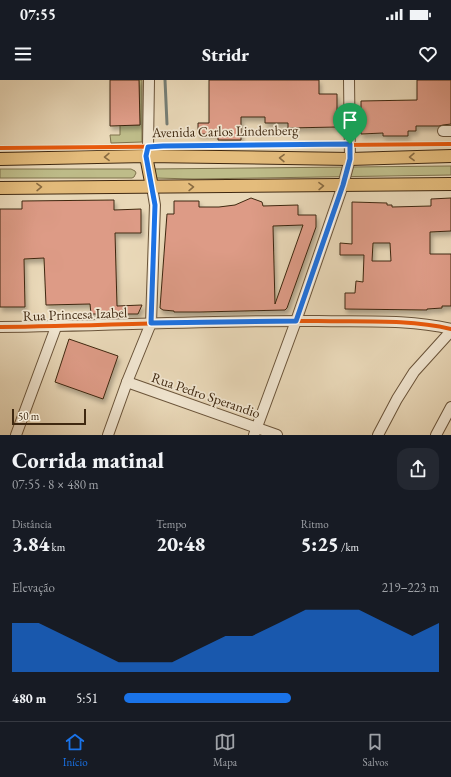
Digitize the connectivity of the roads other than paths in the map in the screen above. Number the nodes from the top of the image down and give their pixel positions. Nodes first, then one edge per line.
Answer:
1 (149, 80) edge
2 (349, 80) edge
3 (146, 156) junction
4 (451, 156) edge
5 (350, 159) junction
6 (0, 160) edge
7 (451, 184) edge
8 (343, 185) junction
9 (152, 187) junction
10 (0, 188) edge
11 (296, 321) junction
12 (151, 323) junction
13 (0, 327) edge
14 (56, 327) junction
15 (451, 330) edge
16 (127, 382) junction
17 (451, 407) edge
18 (256, 431) edge
19 (16, 435) edge
20 (108, 435) edge
21 (277, 435) edge
22 (378, 435) edge
23 (436, 435) edge

1 - 3 street
2 - 5 street
5 -> 3 main road, Avenida Carlos Lindenberg
3 -> 6 main road, Avenida Carlos Lindenberg
3 - 9 main road
4 -> 5 main road, Avenida Carlos Lindenberg
5 - 8 street
7 - 8 main road
9 -> 8 main road
8 - 11 street
10 -> 9 main road
9 - 12 street
11 - 12 street, Rua Princesa Izabel
11 - 15 street, Rua Princesa Izabel
11 - 18 street
12 - 14 street, Rua Princesa Izabel
12 - 16 street
13 - 14 street, Rua Princesa Izabel
14 - 19 street
15 - 22 street
16 - 18 street, Rua Pedro Sperandio
16 - 20 street
17 - 23 street
18 - 21 street, Rua Pedro Sperandio

